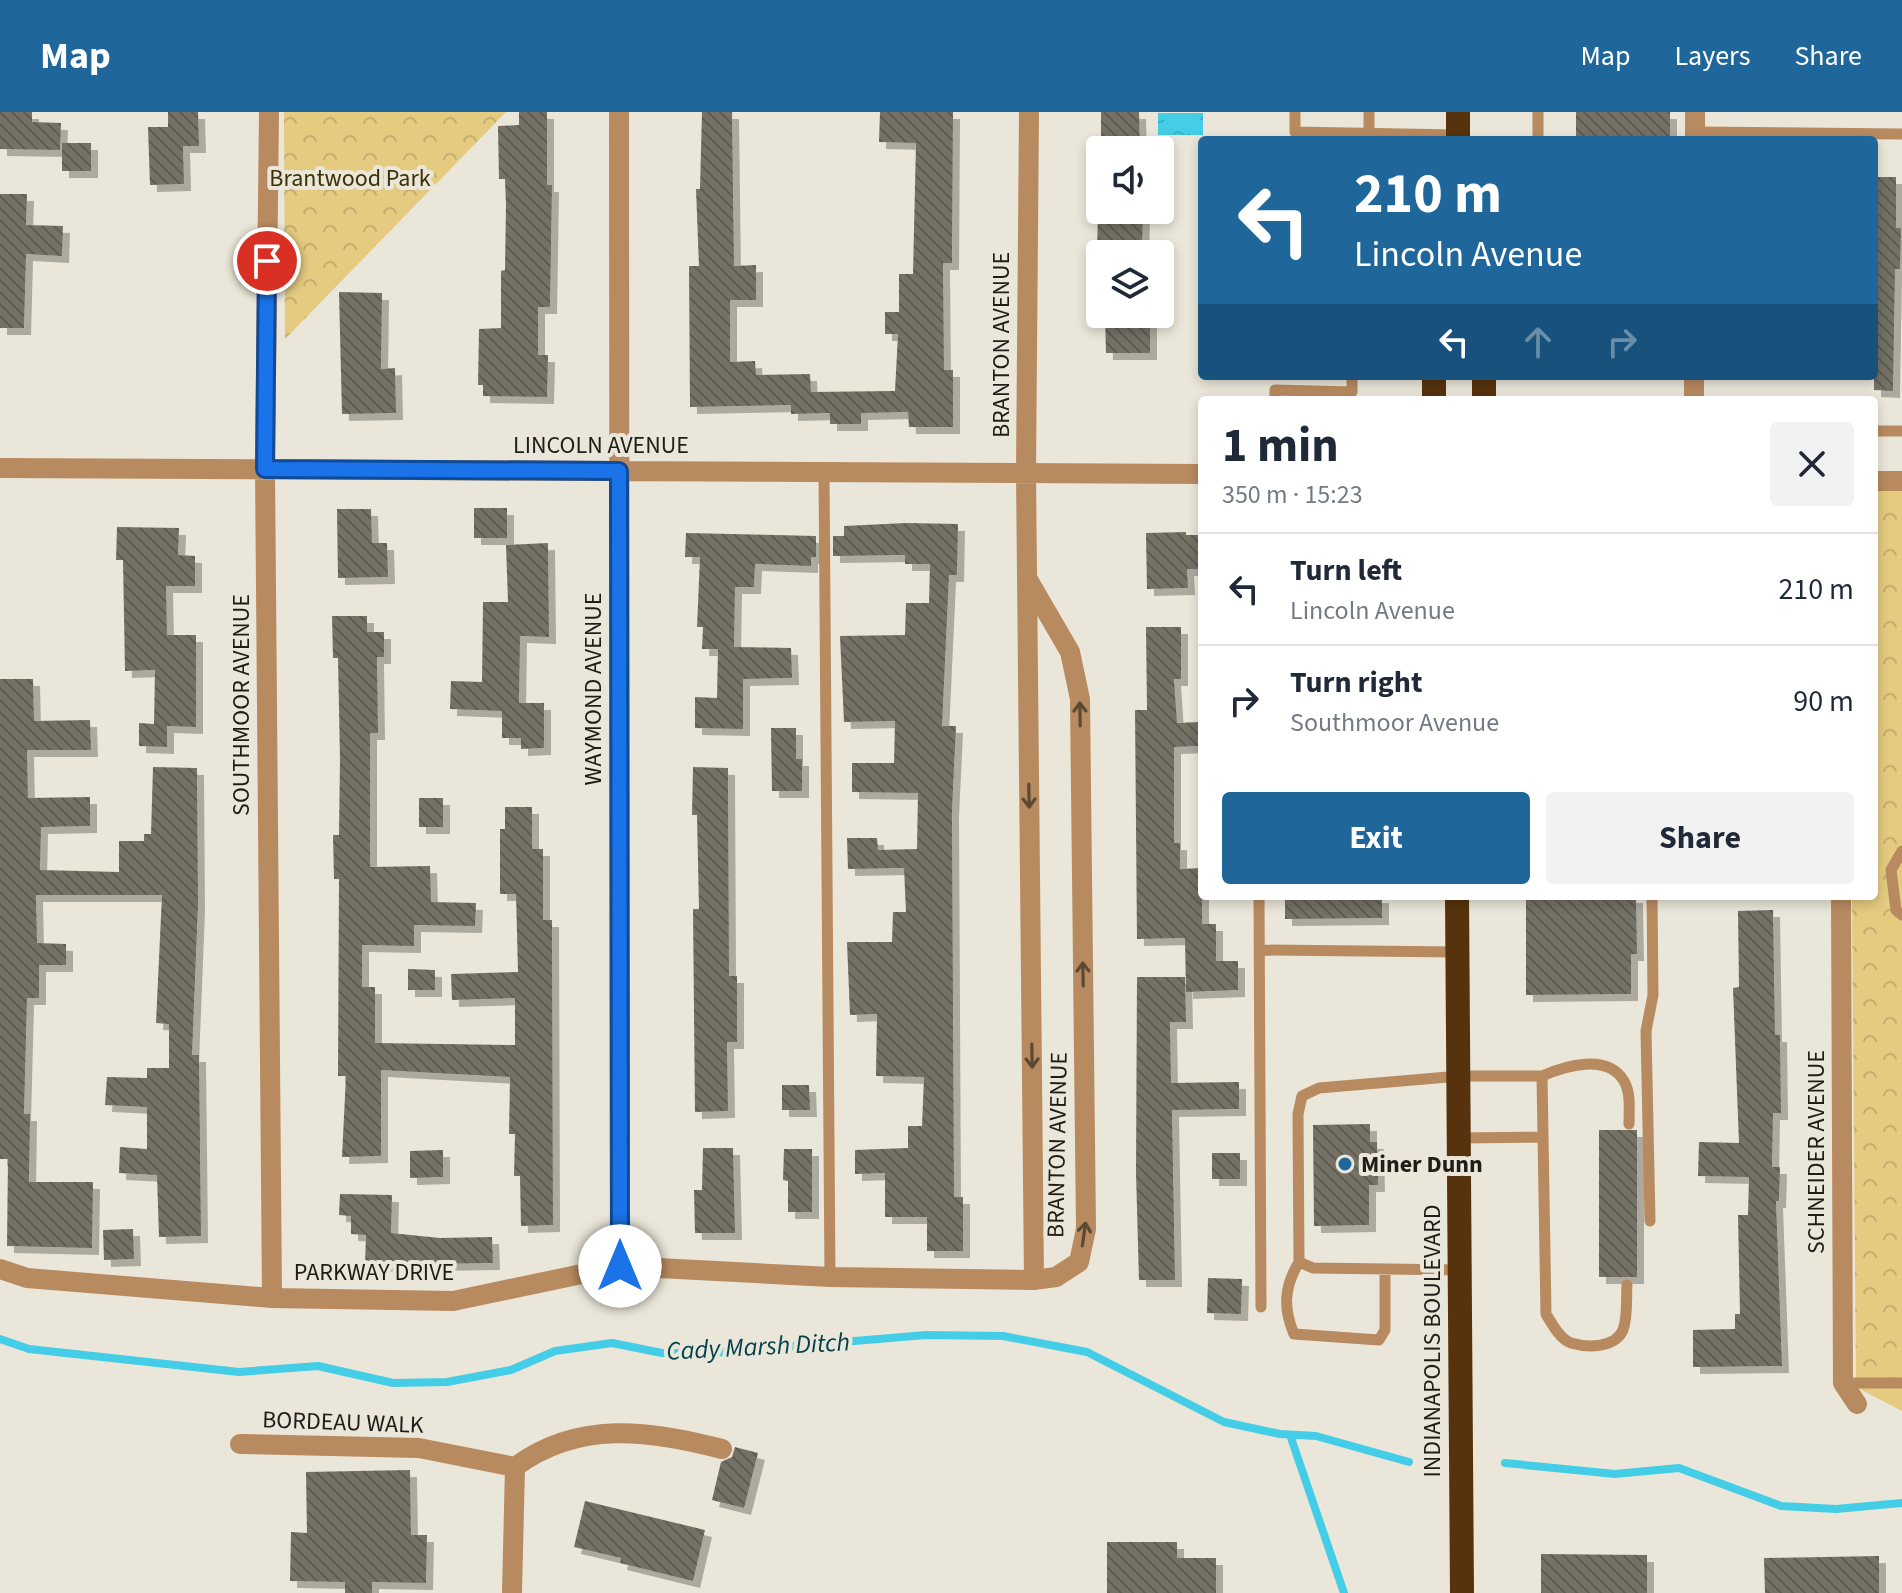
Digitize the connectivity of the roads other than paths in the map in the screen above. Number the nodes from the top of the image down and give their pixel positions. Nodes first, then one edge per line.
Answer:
1 (269, 112) edge
2 (619, 112) edge
3 (1029, 112) edge
4 (1295, 112) edge
5 (1369, 112) edge
6 (1538, 112) edge
7 (1695, 128) edge
8 (1458, 129) edge
9 (1369, 132) junction
10 (1902, 134) edge
11 (1538, 136) edge
12 (1352, 380) edge
13 (1275, 396) edge
14 (1878, 431) edge
15 (1902, 431) edge
16 (0, 468) edge
17 (265, 469) junction
18 (619, 471) junction
19 (824, 472) junction
20 (1026, 473) junction
21 (1198, 474) edge
22 (1878, 481) edge
23 (1902, 481) edge
24 (1027, 578) junction
25 (1902, 851) edge
26 (1259, 900) edge
27 (1457, 900) edge
28 (1652, 900) edge
29 (1841, 900) edge
30 (1902, 915) edge
31 (1259, 950) junction
32 (1457, 952) junction
33 (1460, 1076) junction
34 (1542, 1076) junction
35 (1629, 1124) dead end
36 (1543, 1137) junction
37 (1460, 1138) junction
38 (1650, 1221) dead end
39 (1299, 1262) junction
40 (620, 1266) junction
41 (0, 1269) edge
42 (1385, 1269) junction
43 (1460, 1270) junction
44 (830, 1277) junction
45 (1034, 1280) junction
46 (1627, 1285) dead end
47 (272, 1298) junction
48 (1261, 1307) dead end
49 (1843, 1383) junction
50 (1902, 1383) edge
51 (1857, 1404) dead end
52 (240, 1444) dead end
53 (722, 1449) dead end
54 (515, 1467) junction
55 (512, 1593) edge
56 (1462, 1593) edge

1 - 17 street, SOUTHMOOR AVENUE
2 - 18 street, WAYMOND AVENUE
3 - 20 street, BRANTON AVENUE
4 - 9 lane
5 - 9 lane
6 - 11 lane
7 - 10 lane
8 - 9 lane
12 - 13 lane
14 - 15 lane
16 - 17 street, LINCOLN AVENUE
17 - 18 street, LINCOLN AVENUE
17 - 47 street, SOUTHMOOR AVENUE
18 - 19 street, LINCOLN AVENUE
18 - 40 street, WAYMOND AVENUE
19 - 20 street, LINCOLN AVENUE
19 - 44 lane
20 - 21 street, LINCOLN AVENUE
20 - 24 street, BRANTON AVENUE
22 - 23 street
24 -> 45 street, BRANTON AVENUE
45 -> 24 street, BRANTON AVENUE
25 - 30 lane
26 - 31 lane
27 - 32 highway, INDIANAPOLIS BOULEVARD
28 - 38 lane
29 - 49 street, SCHNEIDER AVENUE
31 - 32 lane
31 - 48 lane
32 - 33 highway, INDIANAPOLIS BOULEVARD
33 - 34 lane
33 - 37 highway, INDIANAPOLIS BOULEVARD
33 - 39 lane
34 - 35 lane
34 - 36 lane
36 - 37 lane
36 - 46 lane
37 - 43 highway, INDIANAPOLIS BOULEVARD
39 - 42 lane
39 - 42 lane
40 - 44 street, PARKWAY DRIVE
40 - 47 street, PARKWAY DRIVE
41 - 47 street, PARKWAY DRIVE
42 - 43 lane
43 - 56 highway, INDIANAPOLIS BOULEVARD
44 - 45 street, PARKWAY DRIVE
49 - 50 lane
49 - 51 street
52 - 54 street, BORDEAU WALK
53 - 54 street
54 - 55 street

